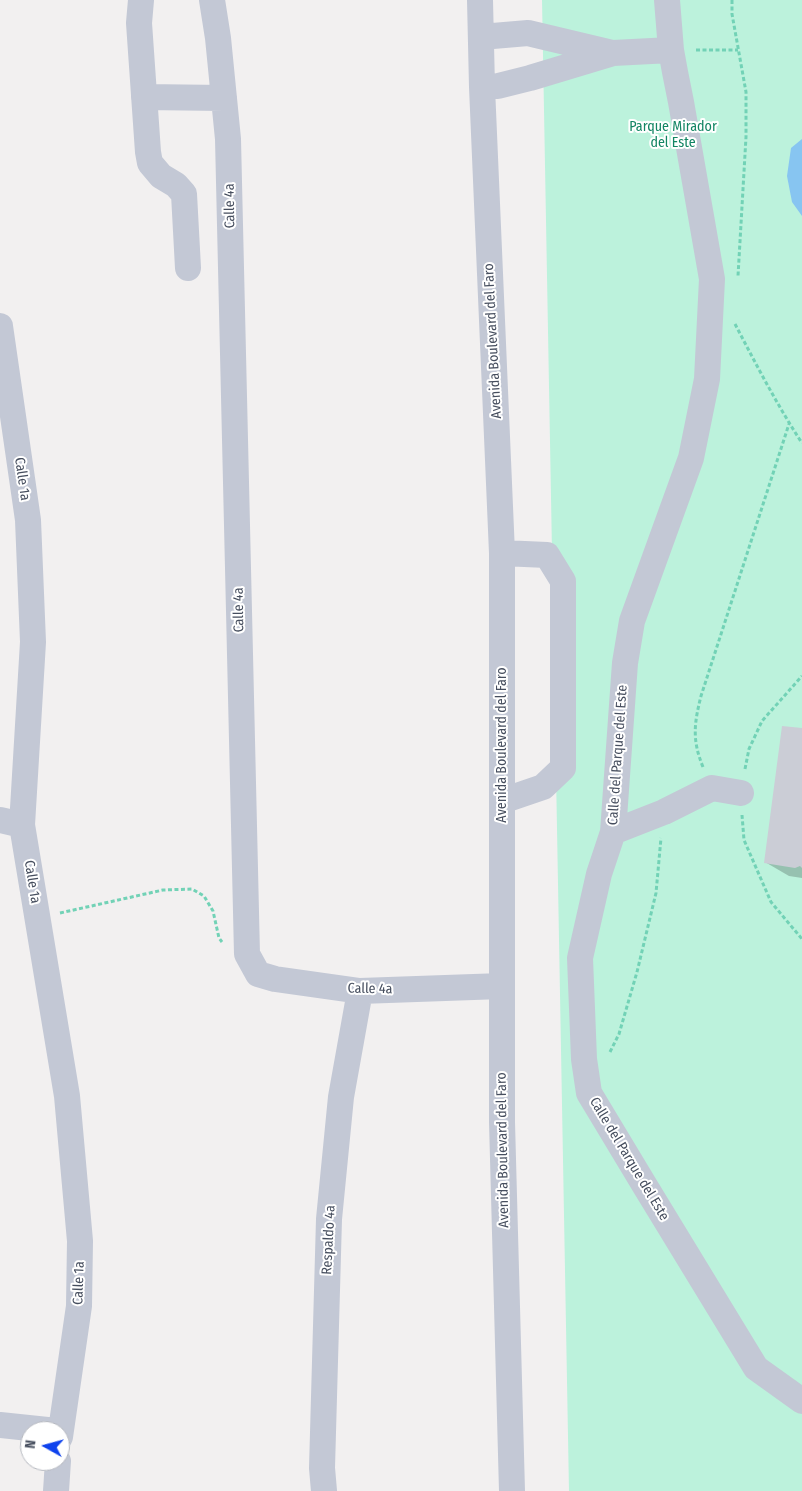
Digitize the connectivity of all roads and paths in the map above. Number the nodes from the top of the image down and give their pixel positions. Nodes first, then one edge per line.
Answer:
1 (141, 0) edge
2 (212, 0) edge
3 (480, 0) edge
4 (667, 0) edge
5 (732, 0) edge
6 (481, 37) junction
7 (671, 50) junction
8 (738, 50) junction
9 (613, 53) junction
10 (498, 86) dead end
11 (144, 97) junction
12 (224, 98) junction
13 (188, 268) dead end
14 (737, 284) dead end
15 (731, 316) dead end
16 (0, 326) edge
17 (790, 424) junction
18 (802, 443) edge
19 (502, 552) junction
20 (802, 676) edge
21 (712, 788) junction
22 (741, 793) junction
23 (502, 801) junction
24 (664, 812) junction
25 (11, 822) edge
26 (613, 832) junction
27 (38, 918) junction
28 (802, 939) edge
29 (247, 954) junction
30 (502, 986) junction
31 (360, 991) junction
32 (606, 1059) dead end
33 (802, 1401) edge
34 (61, 1421) edge
35 (0, 1425) edge
36 (20, 1427) edge
37 (57, 1471) edge
38 (512, 1490) edge
39 (56, 1491) edge
40 (324, 1491) edge

1 - 11 street
2 - 12 street, Calle 4a
3 - 6 street, Avenida Boulevard del Faro
4 - 7 street, Calle del Parque del Este
5 - 8 path
6 - 9 street
6 - 19 street, Avenida Boulevard del Faro
7 - 8 path
7 - 9 street
7 - 26 street, Calle del Parque del Este
8 - 14 path
9 - 10 street
11 - 12 street
11 - 13 street
12 - 29 street, Calle 4a
15 - 17 path
16 - 25 street, Calle 1a
17 - 18 path
17 - 21 path
19 - 23 street, Avenida Boulevard del Faro
19 - 23 street
20 - 22 path
21 - 22 street
21 - 24 street
22 - 28 path
23 - 30 street, Avenida Boulevard del Faro
24 - 26 street
24 - 32 path
25 - 27 street, Calle 1a
26 - 33 street, Calle del Parque del Este
27 - 29 path
27 - 34 street, Calle 1a
29 - 31 street, Calle 4a
30 - 31 street, Calle 4a
30 - 38 street, Avenida Boulevard del Faro
31 - 40 street, Respaldo 4a
35 - 36 street
37 - 39 street

